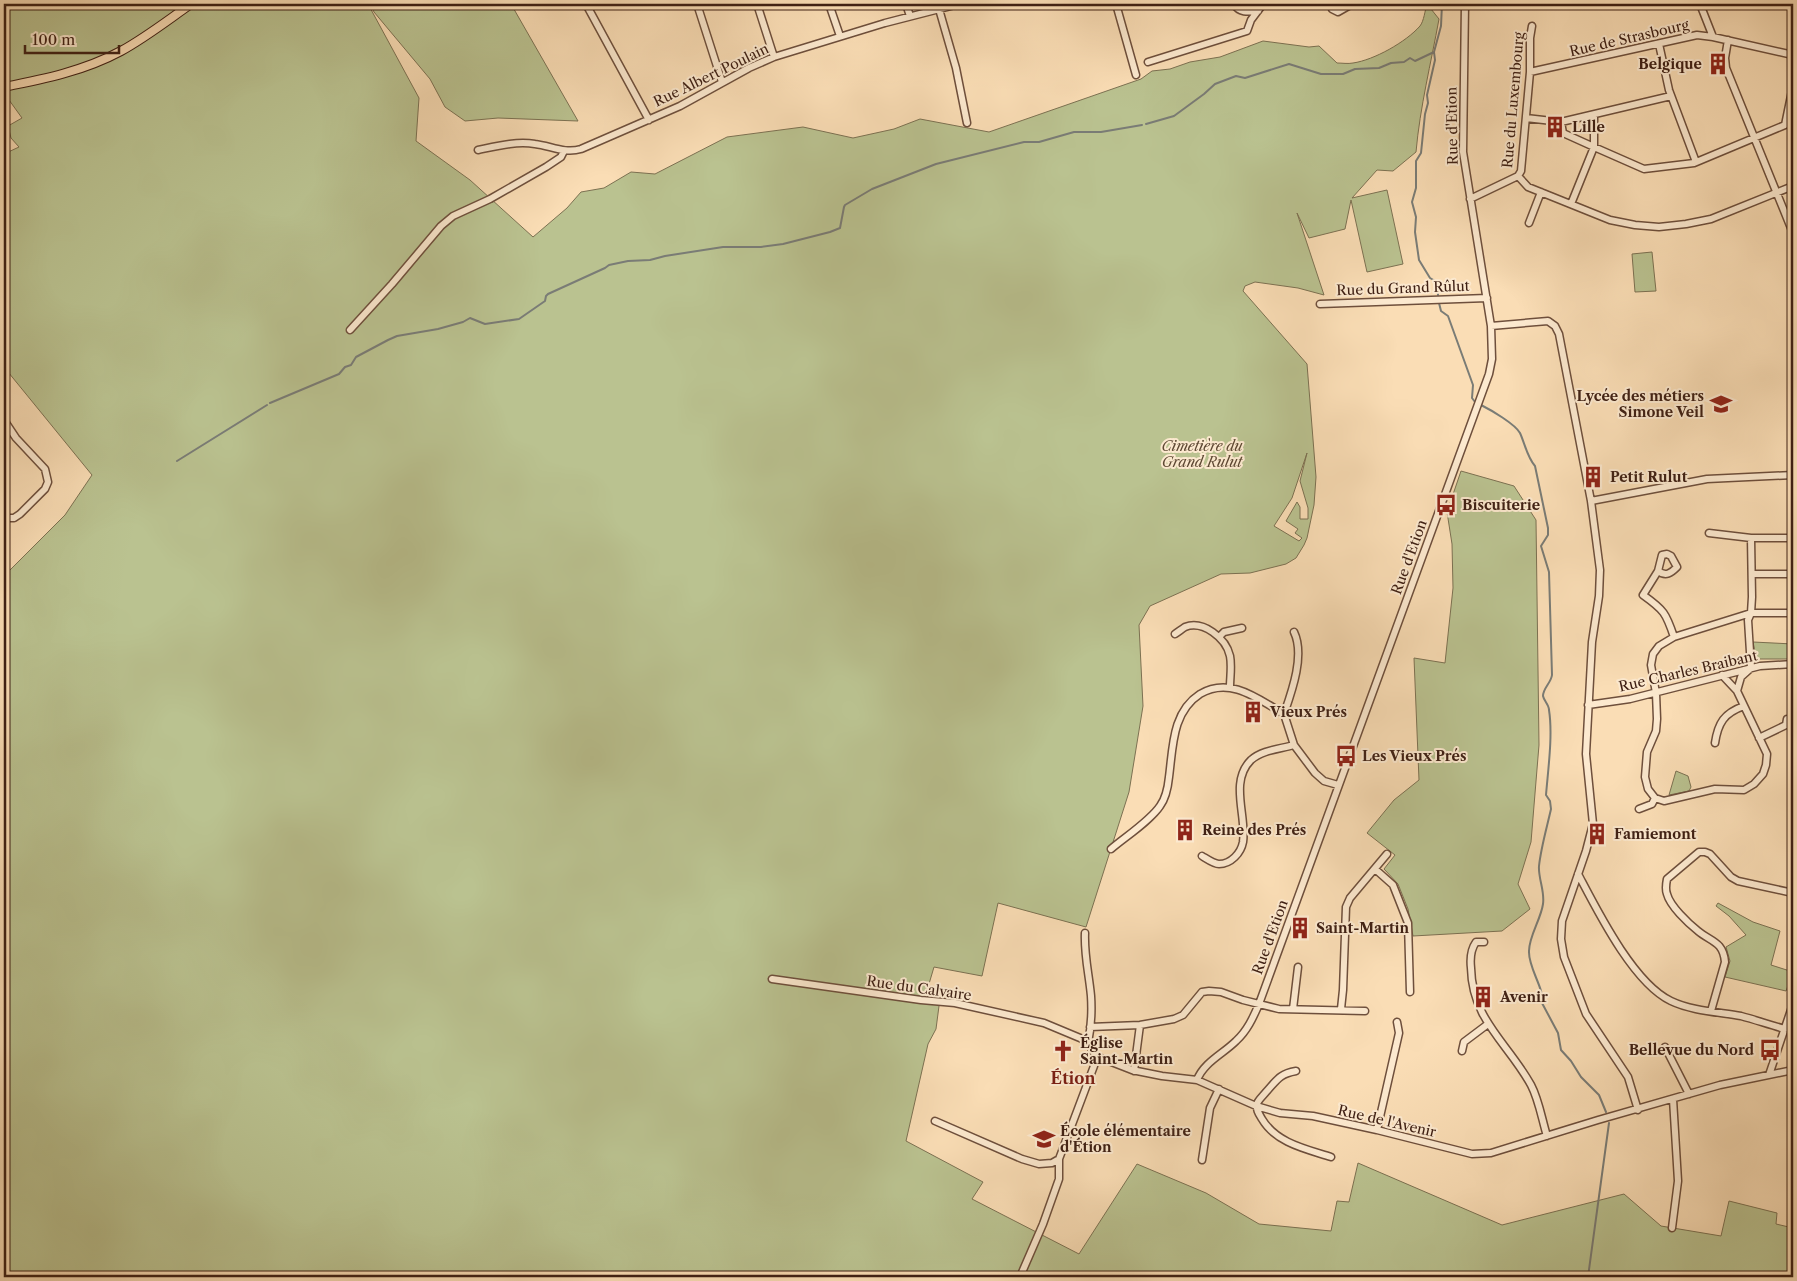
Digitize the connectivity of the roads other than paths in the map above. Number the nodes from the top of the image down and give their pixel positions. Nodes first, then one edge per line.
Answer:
1 (191, 4) edge
2 (586, 4) edge
3 (696, 4) edge
4 (757, 4) edge
5 (829, 4) edge
6 (906, 4) edge
7 (959, 4) edge
8 (1116, 4) edge
9 (1234, 4) edge
10 (1263, 4) edge
11 (1331, 4) edge
12 (1352, 4) edge
13 (1465, 4) edge
14 (1700, 4) edge
15 (939, 9) junction
16 (1258, 11) junction
17 (910, 16) junction
18 (1532, 26) dead end
19 (840, 36) junction
20 (1713, 37) junction
21 (1728, 40) junction
22 (1659, 44) junction
23 (1793, 55) edge
24 (774, 57) junction
25 (1148, 62) dead end
26 (1530, 72) junction
27 (1136, 75) dead end
28 (722, 82) junction
29 (4, 86) edge
30 (1793, 86) edge
31 (1671, 96) junction
32 (1594, 115) junction
33 (1526, 118) junction
34 (649, 120) junction
35 (1561, 122) junction
36 (967, 123) dead end
37 (1755, 139) junction
38 (1594, 147) junction
39 (478, 150) dead end
40 (564, 151) junction
41 (1696, 162) junction
42 (1518, 176) junction
43 (1793, 186) edge
44 (1541, 192) junction
45 (1776, 192) junction
46 (1470, 199) junction
47 (1571, 204) junction
48 (1529, 223) dead end
49 (1793, 234) edge
50 (1487, 298) junction
51 (1320, 304) dead end
52 (1490, 326) junction
53 (350, 330) dead end
54 (4, 420) edge
55 (1793, 475) edge
56 (1591, 501) junction
57 (4, 518) edge
58 (1710, 533) dead end
59 (1751, 538) junction
60 (1793, 538) edge
61 (1658, 571) dead end
62 (1752, 574) junction
63 (1793, 574) edge
64 (1752, 613) junction
65 (1793, 613) edge
66 (1242, 628) dead end
67 (1294, 632) dead end
68 (1175, 634) dead end
69 (1219, 637) junction
70 (1674, 637) junction
71 (1793, 664) edge
72 (1751, 668) junction
73 (1722, 676) junction
74 (1230, 687) junction
75 (1736, 691) junction
76 (1656, 693) junction
77 (1588, 705) junction
78 (1744, 706) junction
79 (1284, 714) junction
80 (1787, 719) dead end
81 (1759, 738) junction
82 (1715, 743) dead end
83 (1294, 745) junction
84 (1338, 785) junction
85 (1655, 798) junction
86 (1639, 809) dead end
87 (1111, 849) dead end
88 (1387, 854) dead end
89 (1202, 856) dead end
90 (1375, 868) junction
91 (1578, 874) junction
92 (1793, 893) edge
93 (1085, 933) dead end
94 (1484, 942) dead end
95 (1298, 967) dead end
96 (772, 979) dead end
97 (1410, 992) dead end
98 (1259, 1004) junction
99 (1793, 1004) edge
100 (1293, 1009) junction
101 (1341, 1010) junction
102 (1365, 1010) dead end
103 (1711, 1011) junction
104 (1397, 1022) dead end
105 (1488, 1024) junction
106 (1140, 1025) junction
107 (1090, 1027) junction
108 (1785, 1029) junction
109 (1088, 1043) junction
110 (1665, 1047) dead end
111 (1462, 1051) dead end
112 (1096, 1056) junction
113 (1793, 1070) edge
114 (1134, 1071) junction
115 (1296, 1071) dead end
116 (1769, 1075) junction
117 (1197, 1080) junction
118 (1219, 1089) junction
119 (1690, 1094) junction
120 (1673, 1099) junction
121 (1256, 1106) junction
122 (1638, 1110) junction
123 (935, 1121) dead end
124 (1377, 1130) junction
125 (1547, 1136) junction
126 (1331, 1157) dead end
127 (1059, 1159) junction
128 (1202, 1160) dead end
129 (1672, 1228) dead end
130 (1020, 1277) edge

1 - 29 main road
2 - 34 street
3 - 28 street
4 - 24 street
5 - 19 street
6 - 17 street
7 - 15 street, Rue Albert Poulain
8 - 27 street
9 - 16 street
10 - 16 street
11 - 12 street
13 - 46 street, Rue d'Etion
14 - 20 street
15 - 17 street, Rue Albert Poulain
15 - 36 street
16 - 25 street
17 - 19 street, Rue Albert Poulain
18 - 26 street, Rue du Luxembourg
19 - 24 street, Rue Albert Poulain
20 - 21 street, Rue de Strasbourg
20 - 22 street, Rue de Strasbourg
21 - 23 street, Rue de Strasbourg
21 - 37 street
22 - 26 street, Rue de Strasbourg
22 - 31 street
24 - 28 street, Rue Albert Poulain
26 - 33 street, Rue du Luxembourg
28 - 34 street, Rue Albert Poulain
30 - 37 street
31 - 32 street
31 - 41 street
32 - 35 street
32 - 38 street
33 - 35 street
33 - 42 street, Rue du Luxembourg
34 - 40 street, Rue Albert Poulain
35 - 38 street
37 - 41 street
37 - 45 street
38 - 41 street
38 - 47 street
39 - 40 street
40 - 53 street
42 - 44 street
42 - 46 street
43 - 45 street
44 - 47 street
44 - 48 street
45 - 47 street
45 - 49 street
46 - 50 street, Rue d'Etion
50 - 51 street, Rue du Grand Rûlut
50 - 52 street, Rue d'Etion
52 - 56 street
52 - 84 street, Rue d'Etion
54 - 57 street
55 - 56 street
56 - 77 street
58 - 59 street
59 - 60 street
59 - 62 street
61 - 70 street
62 - 63 street
62 - 64 street
64 - 65 street
64 - 70 street
64 - 72 street
66 - 69 street
67 - 79 street
68 - 69 street
69 - 74 street
70 - 76 street
71 - 72 street, Rue Charles Braibant
72 - 73 street, Rue Charles Braibant
72 - 75 street
73 - 75 street
73 - 76 street, Rue Charles Braibant
74 - 79 street
74 - 87 street
75 - 78 street
76 - 77 street, Rue Charles Braibant
76 - 85 street
77 - 91 street
78 - 81 street
78 - 82 street
79 - 83 street
80 - 81 street
81 - 85 street
83 - 84 street
83 - 89 street
84 - 98 street, Rue d'Etion
85 - 86 street
88 - 90 street
90 - 97 street
90 - 101 street
91 - 103 street
91 - 122 street
92 - 103 street
93 - 107 street
94 - 105 street
95 - 100 street
96 - 109 street, Rue du Calvaire
98 - 100 street
98 - 106 street
98 - 117 street, Rue d'Etion
99 - 108 street
100 - 101 street
101 - 102 street
103 - 108 street
104 - 124 street
105 - 111 street
105 - 125 street
106 - 107 street
106 - 114 street
107 - 109 street
108 - 116 street
109 - 112 street
110 - 119 street
112 - 114 street, Rue de l'Avenir
112 - 127 street
113 - 116 street, Rue de l'Avenir
114 - 117 street, Rue de l'Avenir
115 - 121 street
116 - 119 street, Rue de l'Avenir
117 - 118 street, Rue de l'Avenir
118 - 121 street, Rue de l'Avenir
118 - 128 street
119 - 120 street, Rue de l'Avenir
120 - 122 street, Rue de l'Avenir
120 - 129 street
121 - 124 street, Rue de l'Avenir
121 - 126 street
122 - 125 street, Rue de l'Avenir
123 - 127 street
124 - 125 street, Rue de l'Avenir
127 - 130 street

